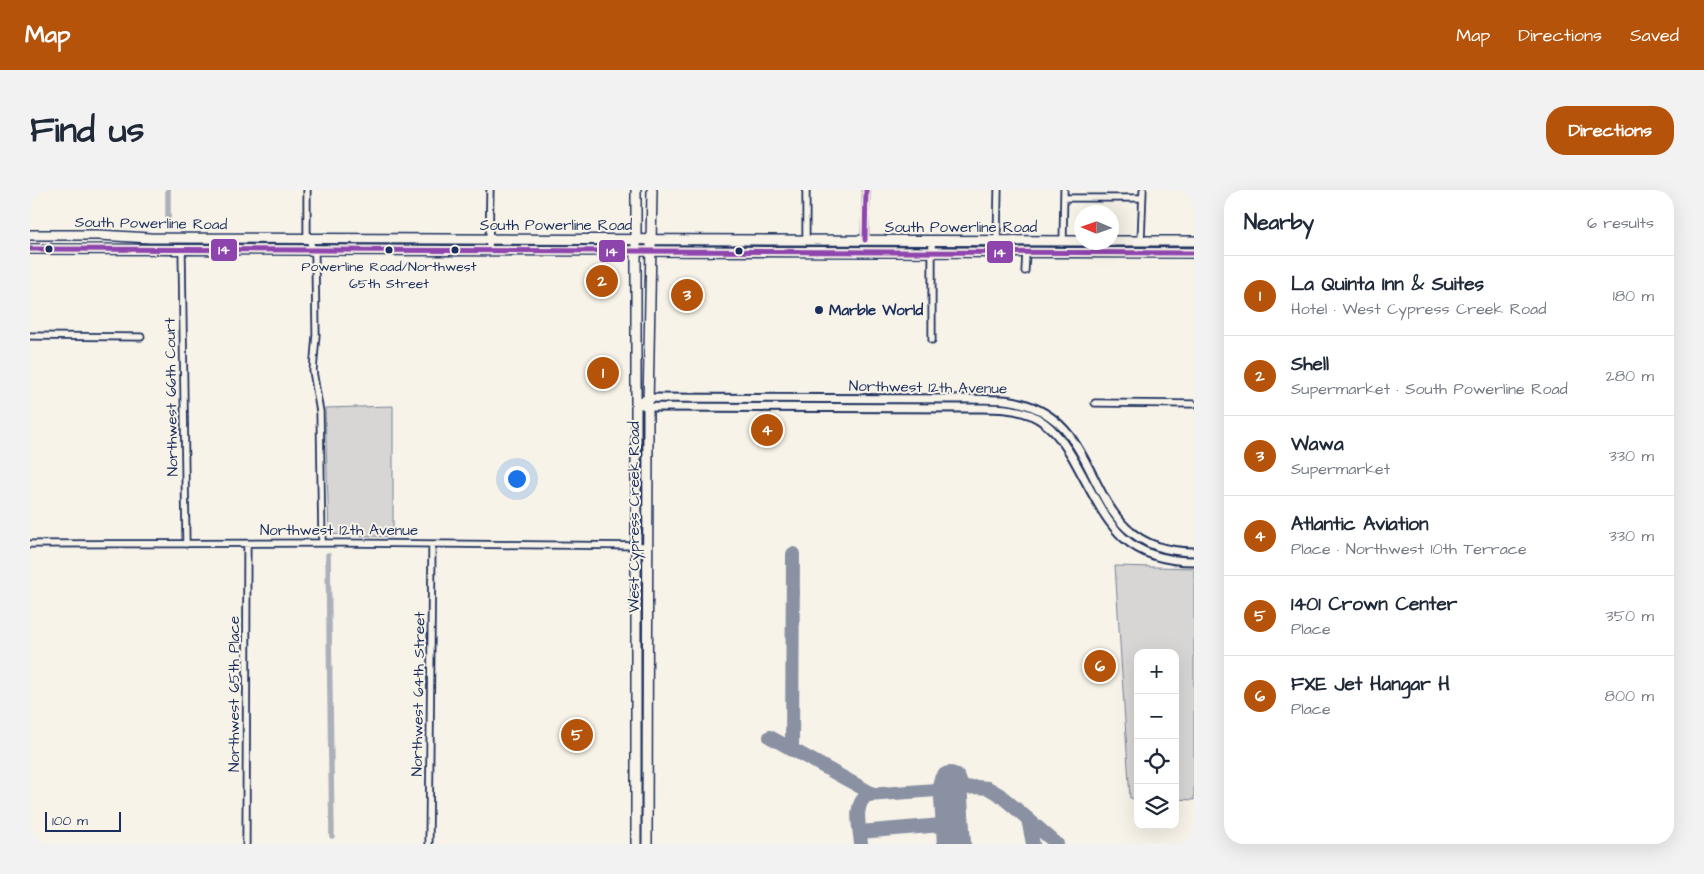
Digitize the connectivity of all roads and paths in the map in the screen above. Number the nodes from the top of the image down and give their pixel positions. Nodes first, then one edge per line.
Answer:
1 (307, 190) edge
2 (490, 190) edge
3 (636, 190) edge
4 (652, 190) edge
5 (806, 190) edge
6 (866, 190) edge
7 (998, 190) edge
8 (1064, 190) edge
9 (1143, 190) edge
10 (1064, 198) junction
11 (1142, 198) junction
12 (30, 235) edge
13 (308, 238) junction
14 (636, 238) junction
15 (650, 238) junction
16 (490, 239) junction
17 (788, 239) junction
18 (806, 239) junction
19 (865, 240) junction
20 (932, 240) junction
21 (997, 241) junction
22 (1063, 241) junction
23 (1074, 241) edge
24 (1119, 241) edge
25 (1141, 241) junction
26 (1155, 241) junction
27 (1194, 241) edge
28 (30, 249) edge
29 (182, 249) junction
30 (313, 250) junction
31 (489, 251) junction
32 (636, 252) junction
33 (650, 252) junction
34 (770, 252) junction
35 (852, 252) junction
36 (876, 252) junction
37 (932, 252) junction
38 (1194, 252) edge
39 (1026, 253) junction
40 (1054, 253) junction
41 (1122, 253) junction
42 (1138, 253) junction
43 (1025, 271) dead end
44 (30, 336) edge
45 (141, 338) dead end
46 (932, 340) dead end
47 (774, 399) junction
48 (970, 400) junction
49 (648, 402) junction
50 (636, 403) junction
51 (1094, 403) dead end
52 (1194, 404) edge
53 (774, 408) junction
54 (971, 408) junction
55 (1098, 486) junction
56 (1091, 489) junction
57 (322, 543) junction
58 (30, 544) edge
59 (186, 544) junction
60 (247, 544) junction
61 (432, 544) junction
62 (636, 546) junction
63 (648, 546) junction
64 (1194, 552) edge
65 (1194, 561) edge
66 (636, 738) junction
67 (647, 756) junction
68 (246, 844) edge
69 (429, 844) edge
70 (636, 844) edge
71 (647, 844) edge

1 - 13 street
2 - 16 street
3 - 14 main road, West Cypress Creek Road
4 - 15 main road, West Cypress Creek Road
5 - 18 street
6 - 19 street
7 - 21 street
8 - 10 street
9 - 11 street
10 - 11 street
10 - 22 street
11 - 25 street
12 - 13 main road, South Powerline Road
13 - 16 main road, South Powerline Road
13 - 30 street
14 - 15 main road, South Powerline Road
14 - 16 main road, South Powerline Road
14 - 32 main road, West Cypress Creek Road
15 - 17 main road, South Powerline Road
15 - 33 main road, West Cypress Creek Road
16 - 31 street
17 - 18 main road, South Powerline Road
17 - 34 main road
18 - 19 main road, South Powerline Road
19 - 20 main road, South Powerline Road
19 - 35 main road
19 - 36 main road
20 - 21 main road, South Powerline Road
20 - 37 street
21 - 22 main road, South Powerline Road
22 - 23 main road, South Powerline Road
22 - 40 main road
24 - 25 main road
25 - 26 main road
25 - 41 main road
26 - 27 main road
26 - 42 main road
28 - 29 main road, South Powerline Road
29 - 30 main road, South Powerline Road
29 - 59 street, Northwest 66th Court
30 - 31 main road, South Powerline Road
30 - 57 street
31 - 32 main road, South Powerline Road
32 - 33 main road, South Powerline Road
32 - 50 main road, West Cypress Creek Road
33 - 34 main road, South Powerline Road
33 - 49 main road, West Cypress Creek Road
34 - 35 main road, South Powerline Road
35 - 36 main road, South Powerline Road
36 - 37 main road, South Powerline Road
37 - 39 main road, South Powerline Road
37 - 46 street
38 - 42 main road, South Powerline Road
39 - 40 main road, South Powerline Road
39 - 43 street
40 - 41 main road, South Powerline Road
41 - 42 main road, South Powerline Road
44 - 45 street
47 - 48 street, Northwest 12th Avenue
47 - 49 street, Northwest 12th Avenue
47 - 53 street
48 - 54 street
48 - 55 street, Northwest 12th Avenue
49 - 50 street
49 - 53 street, Northwest 12th Avenue
49 - 63 main road, West Cypress Creek Road
50 - 62 main road, West Cypress Creek Road
51 - 52 street
53 - 54 street, Northwest 12th Avenue
54 - 56 street, Northwest 12th Avenue
55 - 56 street
55 - 64 street, Northwest 12th Avenue
56 - 65 street, Northwest 12th Avenue
57 - 60 street, Northwest 12th Avenue
57 - 61 street, Northwest 12th Avenue
58 - 59 street, Northwest 12th Avenue
59 - 60 street, Northwest 12th Avenue
60 - 68 street, Northwest 65th Place
61 - 62 street, Northwest 12th Avenue
61 - 69 street, Northwest 64th Street
62 - 63 street, Northwest 12th Avenue
62 - 66 main road, West Cypress Creek Road
63 - 67 main road, West Cypress Creek Road
66 - 67 main road
66 - 70 main road, West Cypress Creek Road
67 - 71 main road, West Cypress Creek Road

